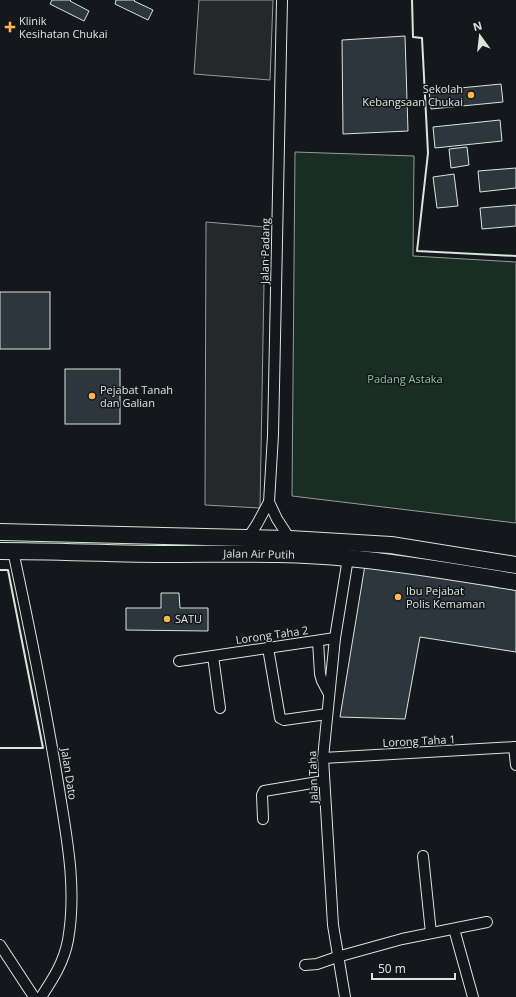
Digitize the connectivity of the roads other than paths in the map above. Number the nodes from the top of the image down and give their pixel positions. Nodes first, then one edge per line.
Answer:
1 (282, 0) edge
2 (269, 502) junction
3 (0, 532) edge
4 (248, 538) junction
5 (290, 539) junction
6 (7, 551) edge
7 (348, 558) junction
8 (516, 565) edge
9 (516, 582) edge
10 (335, 638) junction
11 (318, 641) junction
12 (268, 648) junction
13 (213, 656) junction
14 (178, 661) dead end
15 (329, 694) junction
16 (220, 708) dead end
17 (327, 714) junction
18 (515, 747) edge
19 (323, 758) junction
20 (516, 765) edge
21 (324, 781) junction
22 (263, 820) dead end
23 (423, 856) dead end
24 (487, 922) dead end
25 (454, 929) junction
26 (431, 933) junction
27 (0, 946) edge
28 (337, 956) junction
29 (305, 965) dead end
30 (34, 997) edge
31 (41, 997) edge
32 (345, 997) edge
33 (473, 997) edge

1 - 2 street, Jalan Padang
2 - 4 street
2 - 5 street
3 - 4 main road, Jalan Air Putih
4 - 5 main road, Jalan Air Putih
5 - 8 main road, Jalan Air Putih
6 - 7 main road, Jalan Air Putih
6 - 31 street, Jalan Dato
7 - 9 main road, Jalan Air Putih
7 - 10 street, Jalan Taha
10 - 11 street, Lorong Taha 2
10 - 15 street, Jalan Taha
11 - 12 street, Lorong Taha 2
11 - 15 street
12 - 13 street, Lorong Taha 2
12 - 17 street
13 - 14 street, Lorong Taha 2
13 - 16 street
15 - 17 street, Jalan Taha
17 - 19 street, Jalan Taha
18 - 19 street, Lorong Taha 1
18 - 20 street
19 - 21 street, Jalan Taha
21 - 22 street
21 - 28 street, Jalan Taha
23 - 26 street
24 - 25 street
25 - 26 street
25 - 33 street
26 - 28 street
27 - 30 street
28 - 29 street
28 - 32 street, Jalan Taha

